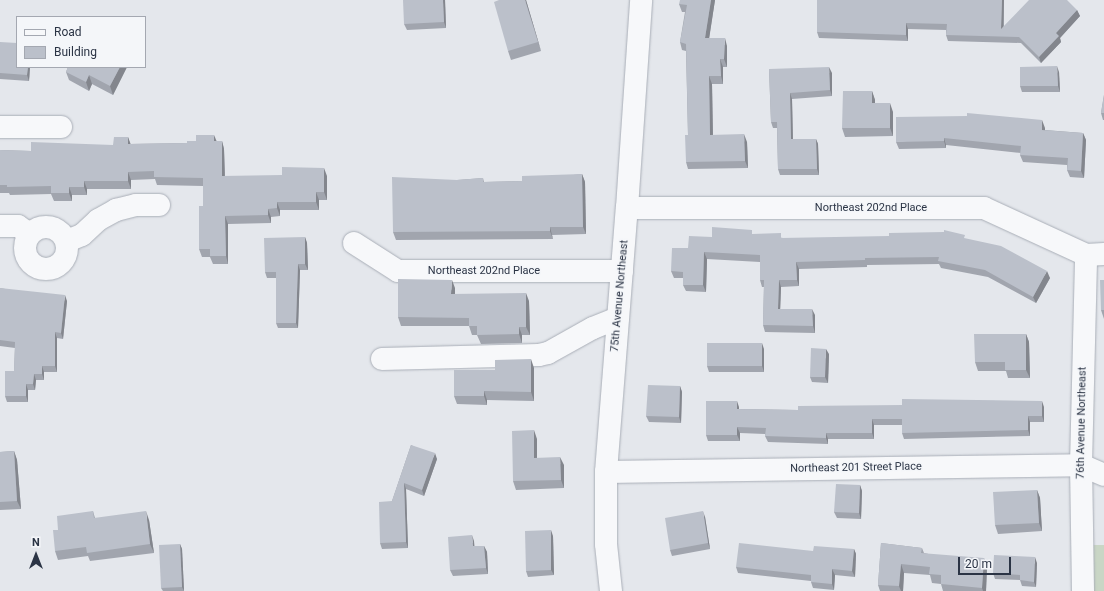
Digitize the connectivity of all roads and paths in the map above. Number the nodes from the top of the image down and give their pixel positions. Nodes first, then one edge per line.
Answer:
1 (641, 0) edge
2 (0, 127) edge
3 (61, 127) dead end
4 (159, 205) dead end
5 (627, 208) junction
6 (0, 226) edge
7 (30, 234) junction
8 (67, 241) junction
9 (354, 244) dead end
10 (1095, 255) edge
11 (622, 271) junction
12 (618, 318) junction
13 (382, 358) dead end
14 (1081, 464) junction
15 (606, 472) junction
16 (1104, 475) edge
17 (611, 591) edge
18 (1083, 591) edge

1 - 5 street, 75th Avenue Northeast
2 - 3 street
4 - 8 street
5 - 10 street, Northeast 202nd Place
5 - 11 street, 75th Avenue Northeast
6 - 7 street
7 - 8 street
7 - 8 street
9 - 11 street, Northeast 202nd Place
10 - 14 street, 76th Avenue Northeast
11 - 12 street, 75th Avenue Northeast
12 - 13 street
12 - 15 street, 75th Avenue Northeast
14 - 15 street, Northeast 201 Street Place
14 - 16 street, Northeast 201 Street Place
14 - 18 street, 76th Avenue Northeast
15 - 17 street, 75th Avenue Northeast

